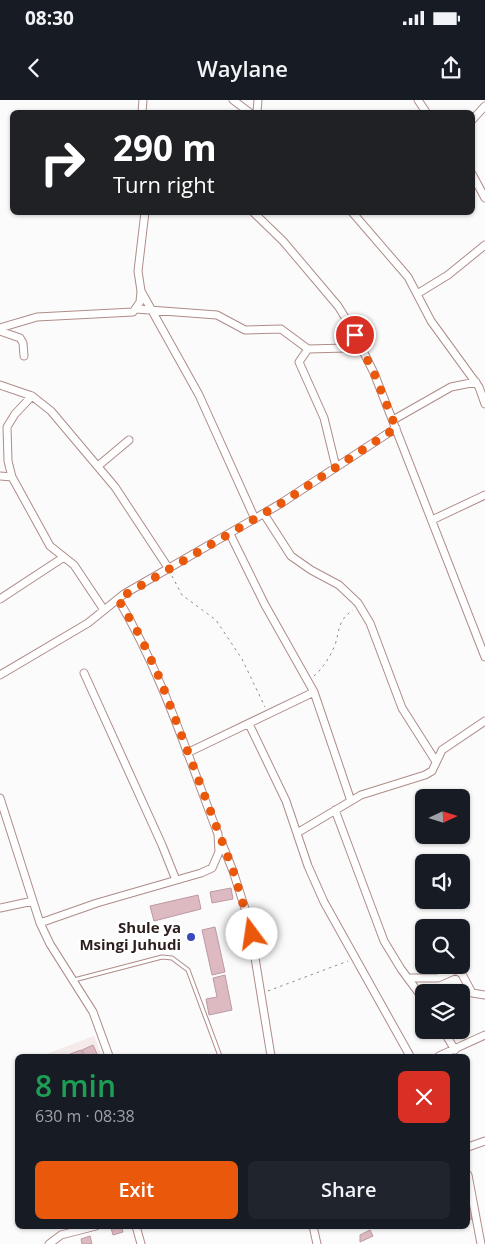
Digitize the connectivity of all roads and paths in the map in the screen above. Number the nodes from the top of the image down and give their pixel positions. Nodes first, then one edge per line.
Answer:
1 (233, 100) edge
2 (482, 100) edge
3 (485, 105) edge
4 (246, 110) edge
5 (475, 117) edge
6 (475, 180) edge
7 (485, 198) edge
8 (145, 215) edge
9 (256, 215) edge
10 (354, 215) edge
11 (485, 245) edge
12 (141, 291) junction
13 (417, 294) junction
14 (136, 309) junction
15 (153, 311) junction
16 (0, 330) edge
17 (355, 335) junction
18 (308, 349) junction
19 (24, 356) dead end
20 (476, 382) junction
21 (0, 385) edge
22 (32, 396) junction
23 (485, 404) edge
24 (393, 420) junction
25 (396, 428) junction
26 (129, 440) dead end
27 (98, 466) junction
28 (336, 467) junction
29 (0, 476) edge
30 (12, 477) junction
31 (485, 495) edge
32 (264, 514) junction
33 (254, 519) junction
34 (432, 520) junction
35 (230, 534) junction
36 (64, 556) junction
37 (169, 569) junction
38 (0, 599) edge
39 (118, 599) junction
40 (360, 606) junction
41 (104, 610) junction
42 (485, 657) edge
43 (84, 673) dead end
44 (0, 675) edge
45 (308, 682) junction
46 (314, 692) junction
47 (269, 714) junction
48 (485, 721) edge
49 (249, 724) junction
50 (187, 753) junction
51 (435, 760) junction
52 (0, 798) edge
53 (351, 801) junction
54 (335, 810) junction
55 (3, 824) edge
56 (297, 833) junction
57 (218, 834) junction
58 (176, 880) junction
59 (33, 901) junction
60 (0, 908) edge
61 (40, 923) junction
62 (356, 958) junction
63 (408, 978) junction
64 (74, 980) junction
65 (415, 988) edge
66 (260, 993) junction
67 (485, 995) edge
68 (485, 1035) edge
69 (449, 1039) edge
70 (456, 1050) junction
71 (109, 1054) edge
72 (219, 1054) edge
73 (271, 1054) edge
74 (409, 1054) edge
75 (445, 1054) edge
76 (485, 1141) edge
77 (470, 1146) edge
78 (470, 1186) edge
79 (83, 1229) edge
80 (137, 1229) edge
81 (314, 1229) edge
82 (49, 1244) edge
83 (141, 1244) edge
84 (317, 1244) edge
85 (481, 1244) edge

1 - 4 street
2 - 3 street
3 - 5 street
6 - 7 street
8 - 12 street
9 - 17 street
10 - 13 street
11 - 13 street
12 - 14 street
12 - 15 street
13 - 20 street
14 - 15 street
14 - 16 street
15 - 18 street
15 - 33 street
16 - 19 street
17 - 18 street
17 - 24 street
18 - 28 street
20 - 23 street
20 - 24 street
21 - 22 street
22 - 27 street
22 - 30 street
24 - 25 street
25 - 28 street
25 - 34 street
26 - 27 street
27 - 37 street
28 - 32 street
29 - 30 street
30 - 36 street
31 - 34 street
32 - 33 street
32 - 40 street
33 - 35 street
34 - 42 street
35 - 37 street
35 - 45 street
36 - 38 street
36 - 41 street
37 - 39 street
37 - 47 path
39 - 41 street
39 - 50 street
40 - 45 path
40 - 51 street
41 - 44 street
43 - 58 street
45 - 46 street
46 - 47 street
46 - 53 street
47 - 49 street
48 - 51 street
49 - 50 street
49 - 56 street
50 - 57 street
51 - 53 street
52 - 55 street
53 - 54 street
54 - 56 street
54 - 63 street
55 - 59 street
56 - 62 street
57 - 58 street
57 - 66 street
58 - 61 street
59 - 60 street
59 - 61 street
61 - 64 street
62 - 66 path
62 - 74 street
63 - 65 street
63 - 67 street
64 - 71 street
64 - 72 lane
66 - 73 street
68 - 70 street
69 - 70 street
70 - 75 street
76 - 77 street
78 - 85 street
79 - 82 street
80 - 83 street
81 - 84 street

